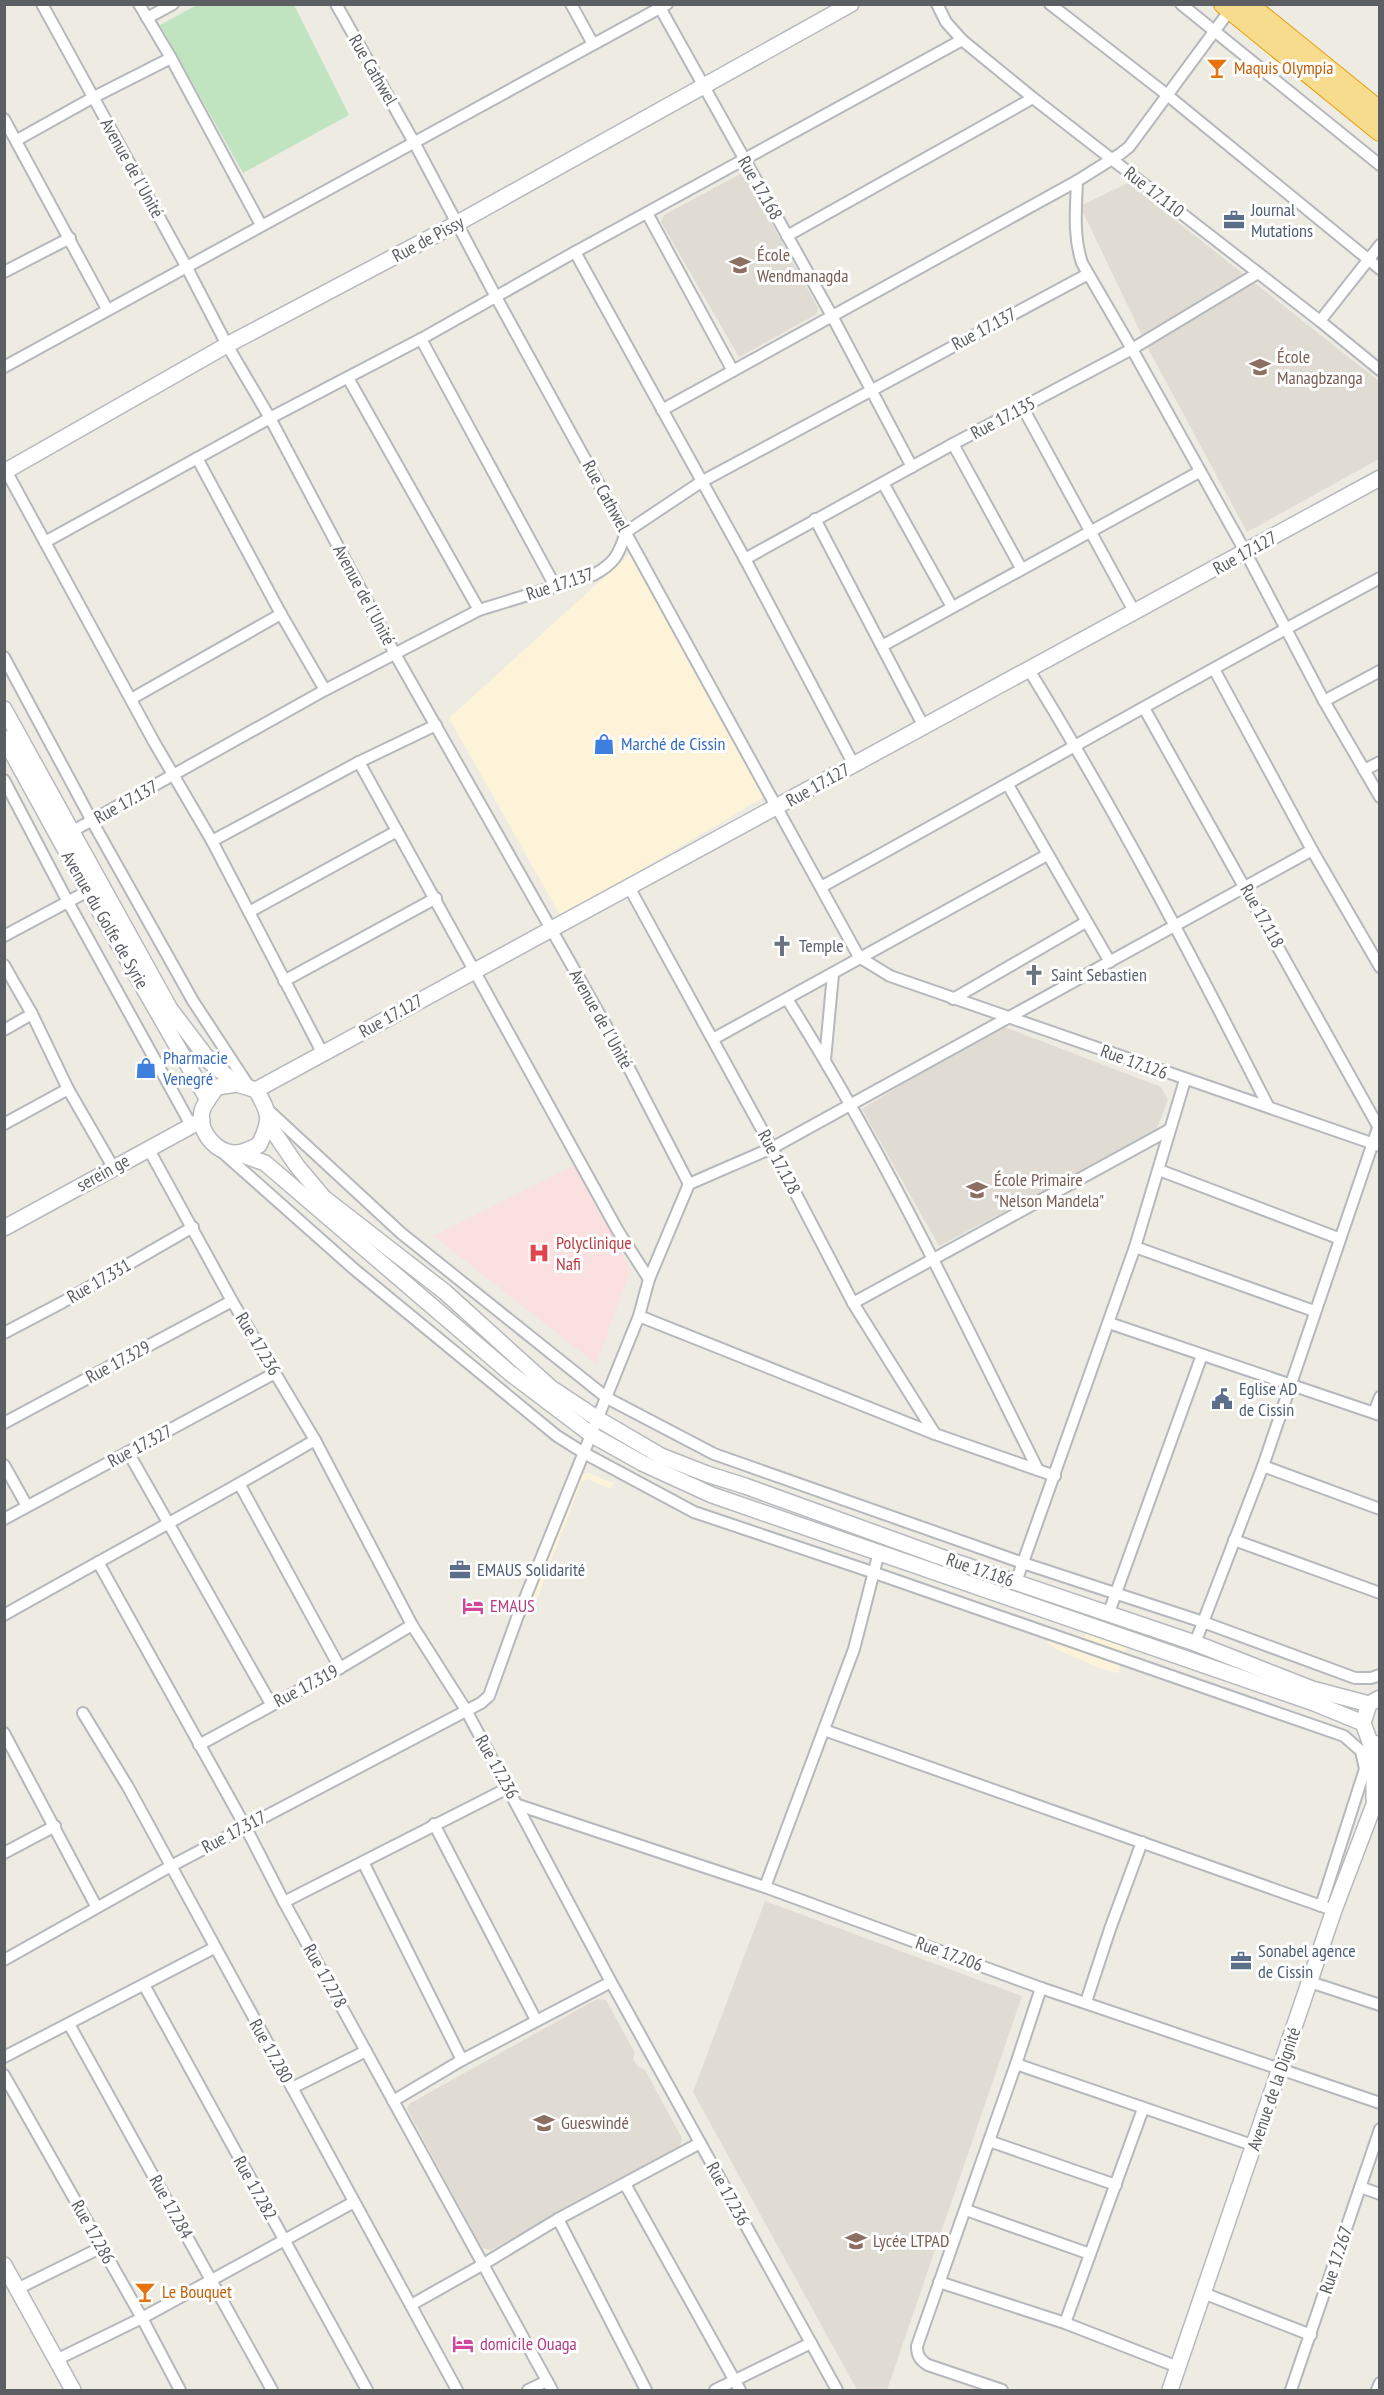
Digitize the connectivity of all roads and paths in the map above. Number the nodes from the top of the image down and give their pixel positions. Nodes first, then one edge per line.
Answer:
1 (42, 4) edge
2 (139, 4) edge
3 (172, 4) edge
4 (336, 4) edge
5 (571, 4) edge
6 (851, 4) edge
7 (937, 4) edge
8 (1050, 4) edge
9 (1181, 4) edge
10 (662, 6) edge
11 (1234, 6) edge
12 (147, 18) junction
13 (1213, 31) junction
14 (962, 40) junction
15 (593, 44) junction
16 (171, 58) junction
17 (703, 86) junction
18 (1166, 94) junction
19 (94, 97) junction
20 (1034, 98) junction
21 (1379, 110) edge
22 (4, 119) edge
23 (1380, 131) edge
24 (17, 140) junction
25 (415, 144) junction
26 (1112, 159) junction
27 (744, 161) junction
28 (1380, 165) edge
29 (1077, 181) junction
30 (647, 213) junction
31 (456, 224) junction
32 (261, 225) junction
33 (787, 236) junction
34 (70, 238) junction
35 (1380, 245) edge
36 (575, 252) junction
37 (1368, 259) junction
38 (186, 266) junction
39 (1380, 268) edge
40 (4, 272) edge
41 (1258, 273) junction
42 (1088, 274) junction
43 (496, 297) junction
44 (107, 309) junction
45 (832, 316) junction
46 (1320, 321) junction
47 (421, 339) junction
48 (227, 345) junction
49 (1132, 349) junction
50 (4, 368) edge
51 (1380, 370) edge
52 (733, 371) junction
53 (348, 378) junction
54 (871, 389) junction
55 (1023, 408) junction
56 (662, 410) junction
57 (270, 418) junction
58 (953, 444) junction
59 (197, 458) junction
60 (912, 467) junction
61 (5, 470) edge
62 (1199, 472) junction
63 (1380, 478) edge
64 (701, 482) junction
65 (883, 483) junction
66 (815, 519) junction
67 (1090, 531) junction
68 (626, 532) junction
69 (45, 542) junction
70 (1246, 553) junction
71 (745, 559) junction
72 (1021, 568) junction
73 (1380, 578) edge
74 (555, 586) junction
75 (952, 607) junction
76 (479, 610) junction
77 (1136, 613) junction
78 (280, 614) junction
79 (1286, 628) junction
80 (882, 646) junction
81 (395, 654) junction
82 (4, 657) edge
83 (1214, 669) junction
84 (1029, 670) junction
85 (1380, 671) edge
86 (325, 690) junction
87 (131, 699) junction
88 (1324, 701) junction
89 (1144, 708) junction
90 (4, 710) edge
91 (436, 725) junction
92 (924, 727) junction
93 (4, 738) edge
94 (1075, 745) junction
95 (359, 762) junction
96 (1380, 762) edge
97 (854, 765) junction
98 (1364, 770) junction
99 (174, 776) junction
100 (4, 780) edge
101 (1008, 785) junction
102 (1380, 797) edge
103 (778, 807) junction
104 (92, 820) junction
105 (397, 831) junction
106 (71, 832) junction
107 (212, 841) junction
108 (1312, 850) junction
109 (1047, 855) junction
110 (1246, 886) junction
111 (630, 887) junction
112 (821, 887) junction
113 (88, 891) junction
114 (436, 898) junction
115 (68, 902) junction
116 (249, 912) junction
117 (1086, 922) junction
118 (1176, 926) junction
119 (551, 930) junction
120 (4, 936) edge
121 (859, 957) junction
122 (1110, 962) junction
123 (4, 965) edge
124 (1380, 967) edge
125 (476, 970) junction
126 (833, 974) junction
127 (284, 981) junction
128 (787, 999) junction
129 (953, 999) junction
130 (32, 1014) junction
131 (1008, 1017) junction
132 (4, 1029) edge
133 (713, 1039) junction
134 (323, 1054) junction
135 (825, 1060) junction
136 (1185, 1080) junction
137 (248, 1087) junction
138 (68, 1089) junction
139 (208, 1100) junction
140 (849, 1104) junction
141 (1269, 1106) junction
142 (268, 1117) junction
143 (197, 1122) junction
144 (4, 1124) edge
145 (1379, 1124) edge
146 (1168, 1130) junction
147 (1375, 1145) edge
148 (148, 1148) junction
149 (772, 1148) junction
150 (219, 1150) junction
151 (237, 1153) junction
152 (113, 1167) junction
153 (1159, 1170) junction
154 (689, 1184) junction
155 (193, 1227) junction
156 (4, 1228) edge
157 (1338, 1238) junction
158 (1136, 1246) junction
159 (933, 1259) junction
160 (649, 1279) junction
161 (232, 1301) junction
162 (853, 1303) junction
163 (1314, 1311) junction
164 (639, 1316) junction
165 (1109, 1323) junction
166 (4, 1333) edge
167 (1202, 1355) junction
168 (275, 1373) junction
169 (1289, 1385) junction
170 (1380, 1396) edge
171 (607, 1398) junction
172 (1377, 1413) edge
173 (598, 1419) junction
174 (4, 1423) edge
175 (592, 1434) junction
176 (935, 1434) junction
177 (315, 1440) junction
178 (128, 1452) junction
179 (584, 1454) junction
180 (4, 1465) edge
181 (1263, 1466) junction
182 (1038, 1470) junction
183 (1055, 1476) junction
184 (240, 1485) junction
185 (27, 1506) junction
186 (1380, 1509) edge
187 (4, 1519) edge
188 (168, 1522) junction
189 (1234, 1540) junction
190 (879, 1552) junction
191 (98, 1562) junction
192 (1023, 1563) junction
193 (872, 1572) junction
194 (1016, 1582) junction
195 (1115, 1593) junction
196 (1380, 1593) edge
197 (4, 1614) edge
198 (1108, 1615) junction
199 (1203, 1622) junction
200 (412, 1624) junction
201 (1195, 1643) junction
202 (340, 1668) junction
203 (1380, 1675) edge
204 (1375, 1701) edge
205 (271, 1704) junction
206 (466, 1710) junction
207 (82, 1713) dead end
208 (1363, 1723) junction
209 (824, 1730) junction
210 (4, 1733) edge
211 (1375, 1744) edge
212 (199, 1745) junction
213 (508, 1788) junction
214 (1376, 1802) edge
215 (518, 1805) junction
216 (434, 1824) junction
217 (55, 1826) junction
218 (245, 1826) junction
219 (1142, 1842) junction
220 (4, 1852) edge
221 (363, 1862) junction
222 (171, 1866) junction
223 (765, 1887) junction
224 (284, 1902) junction
225 (96, 1906) junction
226 (1328, 1908) junction
227 (214, 1948) junction
228 (4, 1960) edge
229 (611, 1982) junction
230 (1310, 1982) junction
231 (144, 1985) junction
232 (1041, 1988) junction
233 (1086, 2002) junction
234 (1380, 2005) edge
235 (536, 2020) junction
236 (69, 2025) junction
237 (366, 2051) junction
238 (4, 2057) edge
239 (462, 2060) junction
240 (1016, 2064) junction
241 (1281, 2069) junction
242 (4, 2075) edge
243 (292, 2088) junction
244 (393, 2101) junction
245 (1380, 2103) edge
246 (1143, 2109) junction
247 (1380, 2129) edge
248 (989, 2141) junction
249 (700, 2144) junction
250 (1255, 2145) junction
251 (625, 2184) junction
252 (1116, 2185) junction
253 (1360, 2187) junction
254 (1380, 2194) edge
255 (354, 2202) junction
256 (966, 2210) junction
257 (558, 2219) junction
258 (284, 2240) junction
259 (102, 2247) junction
260 (1090, 2254) junction
261 (4, 2265) edge
262 (482, 2265) junction
263 (211, 2280) junction
264 (939, 2282) junction
265 (17, 2289) junction
266 (1203, 2293) junction
267 (411, 2305) junction
268 (142, 2318) junction
269 (1065, 2323) junction
270 (1311, 2335) junction
271 (811, 2343) junction
272 (56, 2360) junction
273 (1178, 2367) junction
274 (1379, 2384) edge
275 (550, 2386) edge
276 (737, 2386) edge
277 (73, 2391) edge
278 (180, 2391) edge
279 (272, 2391) edge
280 (367, 2391) edge
281 (457, 2391) edge
282 (528, 2391) edge
283 (646, 2391) edge
284 (715, 2391) edge
285 (837, 2391) edge
286 (1002, 2391) edge
287 (1170, 2391) edge
288 (1291, 2391) edge
289 (1377, 2391) edge

1 - 19 street, Avenue de l´Unité
2 - 12 street
3 - 12 street
4 - 25 street, Rue Cathwel
5 - 15 street
6 - 17 main road, Rue de Pissy
7 - 14 street, Rue 17.110
8 - 18 street
9 - 13 street
10 - 15 street
10 - 17 street, Rue 17.168
11 - 13 street
11 - 21 highway
11 - 23 highway
12 - 16 street
13 - 18 street
13 - 28 street
14 - 20 street, Rue 17.110
14 - 27 street
15 - 25 street
16 - 19 street
16 - 32 street
17 - 27 street, Rue 17.168
17 - 31 main road, Rue de Pissy
18 - 26 street
18 - 37 street
19 - 24 street
19 - 38 street, Avenue de l´Unité
20 - 26 street, Rue 17.110
20 - 33 street
22 - 24 street
24 - 34 street
25 - 31 street, Rue Cathwel
25 - 32 street
26 - 29 street
26 - 41 street, Rue 17.110
27 - 30 street
27 - 33 street, Rue 17.168
29 - 42 street
29 - 45 street
30 - 36 street
30 - 52 street
31 - 43 street, Rue Cathwel
31 - 48 main road, Rue de Pissy
32 - 38 street
33 - 45 street, Rue 17.168
34 - 40 street
34 - 44 street
35 - 37 street
36 - 43 street
36 - 56 street
37 - 39 street
37 - 46 street
38 - 44 street
38 - 48 street, Avenue de l´Unité
41 - 46 street, Rue 17.110
41 - 49 street, Rue 17.135
42 - 49 street
42 - 54 street, Rue 17.137
43 - 47 street
43 - 68 street, Rue Cathwel
44 - 50 street
45 - 52 street
45 - 54 street, Rue 17.168
46 - 51 street, Rue 17.110
47 - 53 street
47 - 74 street
48 - 57 street, Avenue de l´Unité
48 - 61 main road, Rue de Pissy
49 - 55 street, Rue 17.135
49 - 62 street
52 - 56 street
53 - 57 street
53 - 76 street
54 - 60 street, Rue 17.168
54 - 64 street, Rue 17.137
55 - 58 street, Rue 17.135
55 - 67 street
56 - 64 street
57 - 59 street
57 - 81 street, Avenue de l´Unité
58 - 60 street, Rue 17.135
58 - 72 street
59 - 69 street
59 - 78 street
60 - 65 street, Rue 17.135
61 - 69 street
62 - 67 street
62 - 70 street
63 - 70 main road, Rue 17.127
64 - 68 street, Rue 17.137
64 - 71 street
65 - 66 street, Rue 17.135
65 - 75 street
66 - 71 street, Rue 17.135
66 - 80 street
67 - 72 street
67 - 77 street
68 - 74 street, Rue 17.137
68 - 103 street, Rue Cathwel
69 - 87 street
70 - 77 main road, Rue 17.127
70 - 79 street
71 - 97 street
72 - 75 street
73 - 79 street
74 - 76 street, Rue 17.137
75 - 80 street
76 - 81 street, Rue 17.137
77 - 84 main road, Rue 17.127
78 - 86 street
78 - 87 street
79 - 83 street
79 - 88 street
80 - 92 street
81 - 86 street, Rue 17.137
81 - 91 street, Avenue de l´Unité
82 - 104 street
83 - 89 street
83 - 108 street
84 - 92 main road, Rue 17.127
84 - 94 street
85 - 88 street
86 - 99 street, Rue 17.137
87 - 99 street
88 - 98 street
89 - 94 street
89 - 110 street, Rue 17.118
90 - 106 main road
91 - 95 street
91 - 119 street, Avenue de l´Unité
92 - 97 main road, Rue 17.127
93 - 113 main road, Avenue du Golfe de Syrie
94 - 101 street
94 - 118 street
95 - 105 street
95 - 107 street
96 - 98 street
97 - 103 main road, Rue 17.127
98 - 102 street
99 - 104 street, Rue 17.137
99 - 107 street
100 - 115 street
101 - 109 street
101 - 112 street
103 - 111 main road, Rue 17.127
103 - 112 street, Rue Cathwel
104 - 106 street, Rue 17.137
104 - 137 street
105 - 114 street
105 - 116 street
106 - 137 main road
107 - 116 street
108 - 110 street
108 - 124 street
109 - 117 street
109 - 121 street
110 - 118 street
110 - 145 street, Rue 17.118
111 - 119 main road, Rue 17.127
111 - 133 street, Rue 17.128
112 - 121 street, Rue Cathwel
113 - 115 street
113 - 139 main road, Avenue du Golfe de Syrie
114 - 125 street
114 - 127 street
115 - 120 street
115 - 143 street
116 - 127 street
117 - 122 street
117 - 129 street
118 - 122 street
118 - 141 street
119 - 125 main road, Rue 17.127
119 - 154 street, Avenue de l´Unité
121 - 126 street
121 - 129 street, Rue 17.126
122 - 131 street
123 - 130 street
125 - 134 main road, Rue 17.127
125 - 160 street
126 - 128 street
126 - 135 street
127 - 134 street
128 - 133 street
128 - 135 street
129 - 131 street, Rue 17.126
130 - 132 street
130 - 138 street
131 - 136 street, Rue 17.126
131 - 140 street
133 - 149 street, Rue 17.128
134 - 137 main road, Rue 17.127
135 - 140 street
136 - 141 street, Rue 17.126
136 - 146 street
137 - 139 main road
137 - 142 main road
138 - 144 street
138 - 152 street
139 - 143 main road
140 - 149 street
140 - 159 street
141 - 147 street, Rue 17.126
142 - 151 main road
142 - 171 street
142 - 173 main road, Rue 17.186
143 - 148 main road, serein ge
143 - 150 main road
145 - 147 street
146 - 153 street
146 - 159 street
147 - 157 street
148 - 152 main road, serein ge
148 - 155 street, Rue 17.236
149 - 154 street
149 - 162 street, Rue 17.128
150 - 151 main road
150 - 179 street
151 - 175 main road
152 - 156 main road, serein ge
153 - 157 street
153 - 158 street
154 - 160 street, Rue 17.317
155 - 161 street, Rue 17.236
155 - 166 street, Rue 17.331
157 - 163 street
158 - 163 street
158 - 165 street
159 - 162 street
159 - 182 street
160 - 164 street, Rue 17.317
161 - 168 street, Rue 17.236
161 - 174 street, Rue 17.329
162 - 176 street, Rue 17.128
163 - 169 street
164 - 171 street, Rue 17.317
164 - 176 street
165 - 167 street
165 - 183 street
167 - 169 street
167 - 195 street
168 - 177 street, Rue 17.236
168 - 178 street, Rue 17.327
169 - 172 street
169 - 181 street
170 - 172 street
171 - 173 street, Rue 17.317
171 - 192 street
173 - 175 street, Rue 17.317
173 - 194 main road, Rue 17.186
175 - 179 street, Rue 17.317
175 - 190 main road
176 - 182 street
177 - 184 street
177 - 200 street, Rue 17.236
178 - 185 street, Rue 17.327
178 - 188 street
179 - 193 street
179 - 206 street, Rue 17.317
180 - 185 street
181 - 186 street
181 - 189 street
182 - 183 street
183 - 192 street
184 - 188 street
184 - 202 street
185 - 187 street, Rue 17.327
188 - 191 street
188 - 205 street
189 - 196 street
189 - 199 street
190 - 193 street
190 - 208 main road
191 - 197 street
191 - 212 street, Rue 17.278
192 - 194 street
192 - 195 street
193 - 209 street
193 - 226 street
194 - 198 main road, Rue 17.186
195 - 198 street
195 - 199 street
198 - 201 main road, Rue 17.186
199 - 201 street
199 - 203 street
200 - 202 street, Rue 17.319
200 - 206 street, Rue 17.236
201 - 204 main road, Rue 17.186
202 - 205 street, Rue 17.319
204 - 208 main road
205 - 212 street, Rue 17.319
206 - 213 street, Rue 17.236
206 - 218 street, Rue 17.317
207 - 222 street, Rue 17.280
208 - 211 main road, Avenue de la Dignité
209 - 219 street
209 - 223 street
210 - 217 street
211 - 214 main road, Avenue de la Dignité
212 - 218 street, Rue 17.278
213 - 215 street, Rue 17.236
213 - 216 street
214 - 226 main road, Avenue de la Dignité
215 - 223 street, Rue 17.206
215 - 229 street, Rue 17.236
216 - 221 street
216 - 235 street
217 - 220 street
217 - 225 street
218 - 222 street, Rue 17.317
218 - 224 street, Rue 17.278
219 - 226 street
219 - 233 street
221 - 224 street
221 - 239 street
222 - 225 street, Rue 17.317
222 - 227 street, Rue 17.280
223 - 232 street, Rue 17.206
224 - 237 street, Rue 17.278
225 - 228 street, Rue 17.317
226 - 230 main road, Avenue de la Dignité
227 - 231 street
227 - 243 street, Rue 17.280
229 - 235 street
229 - 249 street, Rue 17.236
230 - 234 street
230 - 241 main road, Avenue de la Dignité
231 - 236 street
231 - 258 street, Rue 17.282
232 - 233 street, Rue 17.206
232 - 240 street
233 - 241 street, Rue 17.206
235 - 239 street
236 - 238 street
236 - 263 street, Rue 17.284
237 - 243 street
237 - 244 street, Rue 17.278
239 - 244 street
240 - 246 street
240 - 248 street
241 - 245 street, Rue 17.206
241 - 250 main road, Avenue de la Dignité
242 - 259 street, Rue 17.286
243 - 255 street, Rue 17.280
244 - 262 street, Rue 17.278
246 - 250 street
246 - 252 street
247 - 253 street, Rue 17.267
248 - 252 street
248 - 256 street
249 - 251 street
249 - 271 street, Rue 17.236
250 - 266 main road, Avenue de la Dignité
251 - 257 street
251 - 276 street
252 - 260 street
253 - 254 street
253 - 270 street, Rue 17.267
255 - 258 street
255 - 267 street, Rue 17.280
256 - 260 street
256 - 264 street
257 - 262 street
257 - 283 street
258 - 263 street
258 - 280 street, Rue 17.282
259 - 265 street
259 - 268 street, Rue 17.286
260 - 269 street
261 - 265 main road
262 - 267 street
262 - 275 street, Rue 17.278
263 - 268 street
263 - 279 street, Rue 17.284
264 - 269 street
264 - 286 street
265 - 272 main road
266 - 270 street
266 - 273 main road, Avenue de la Dignité
267 - 281 street, Rue 17.280
268 - 272 street
268 - 278 street, Rue 17.286
269 - 273 street
270 - 288 street, Rue 17.267
271 - 276 street
271 - 285 street, Rue 17.236
272 - 277 main road
273 - 287 main road, Avenue de la Dignité
274 - 289 street
275 - 282 street
276 - 284 street

